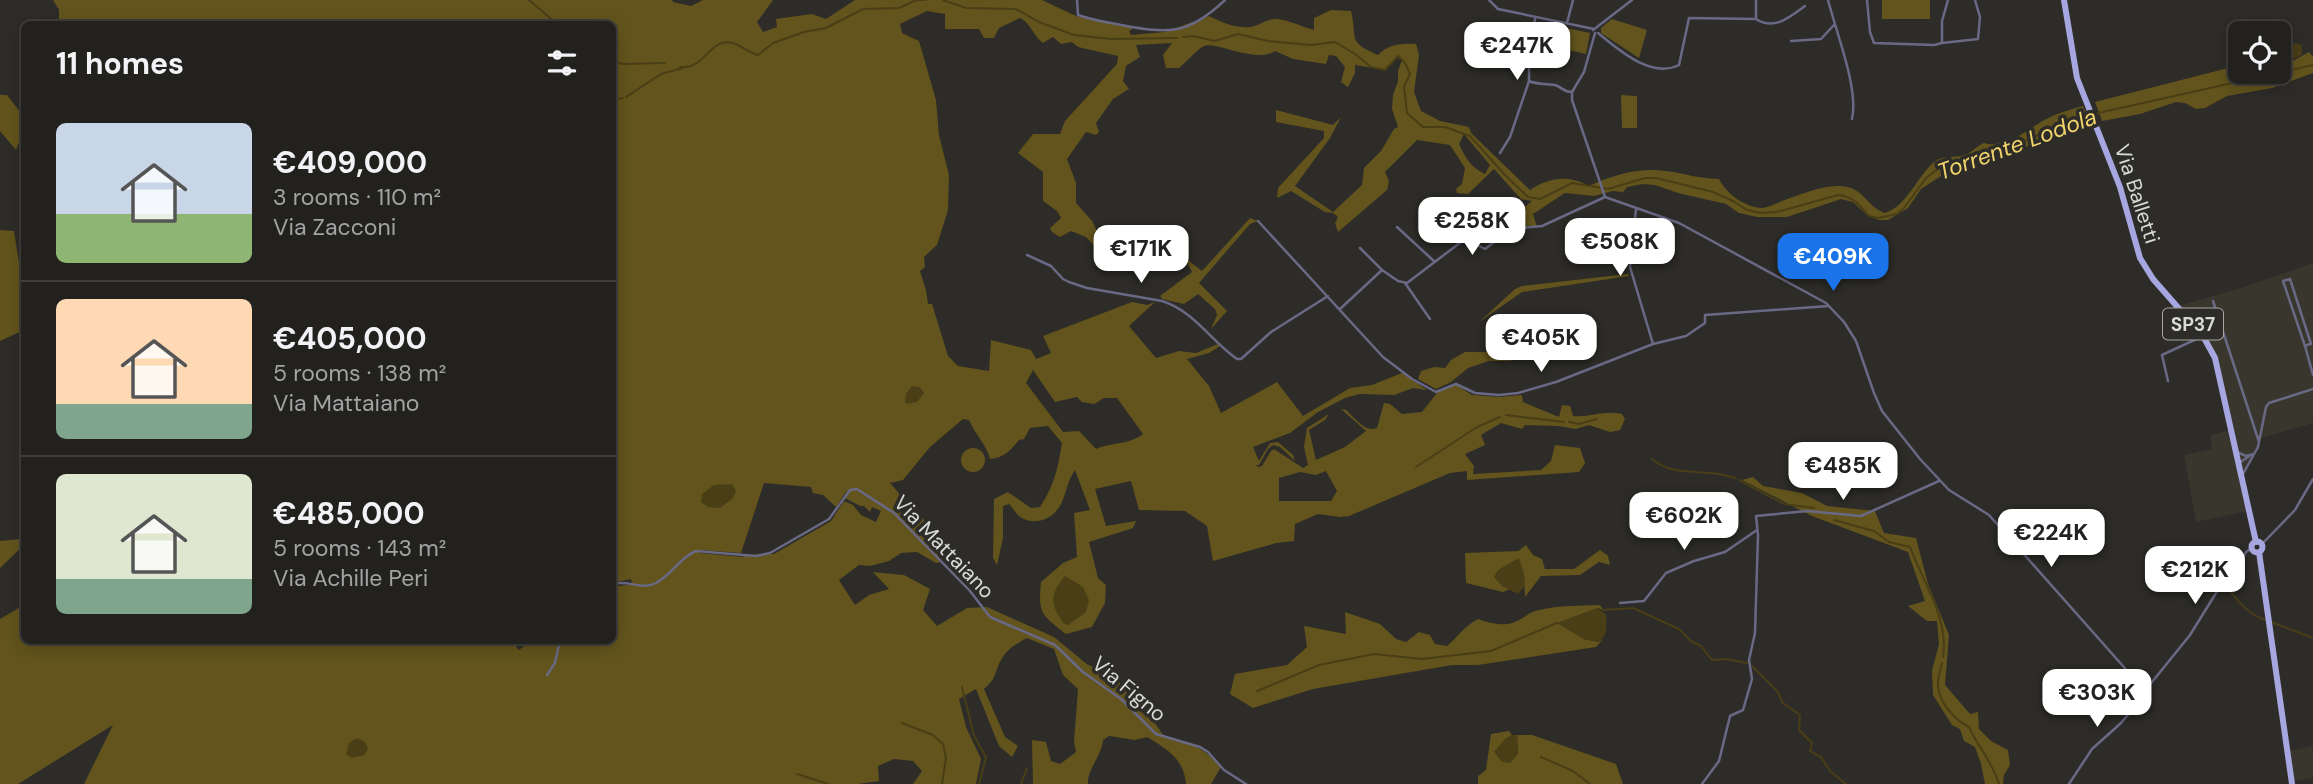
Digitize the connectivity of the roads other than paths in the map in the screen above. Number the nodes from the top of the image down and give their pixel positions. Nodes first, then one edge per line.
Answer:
1 (1077, 0) edge
2 (1225, 0) edge
3 (1489, 0) edge
4 (1573, 0) edge
5 (1632, 0) edge
6 (1756, 0) edge
7 (1828, 0) edge
8 (1867, 0) edge
9 (1948, 0) edge
10 (1975, 0) edge
11 (2064, 0) edge
12 (1805, 6) dead end
13 (1535, 18) junction
14 (1756, 19) junction
15 (1567, 23) junction
16 (1834, 25) junction
17 (1596, 31) junction
18 (1791, 41) dead end
19 (1942, 43) junction
20 (1529, 81) junction
21 (1572, 92) junction
22 (1852, 119) dead end
23 (1500, 153) dead end
24 (1605, 196) junction
25 (1636, 209) junction
26 (1258, 221) dead end
27 (1397, 227) dead end
28 (1360, 248) dead end
29 (1027, 255) dead end
30 (1435, 262) junction
31 (1382, 271) junction
32 (1405, 283) junction
33 (1328, 296) junction
34 (2213, 301) dead end
35 (1828, 306) junction
36 (1340, 309) junction
37 (1430, 319) dead end
38 (2203, 336) junction
39 (1653, 344) junction
40 (2312, 344) edge
41 (2305, 346) junction
42 (2313, 375) edge
43 (2168, 381) dead end
44 (2313, 389) edge
45 (2259, 443) junction
46 (2236, 452) junction
47 (2253, 456) junction
48 (2239, 464) junction
49 (2242, 477) junction
50 (2313, 480) edge
51 (1938, 481) junction
52 (1757, 530) junction
53 (2257, 547) junction
54 (616, 583) edge
55 (1620, 603) dead end
56 (990, 617) joint
57 (559, 644) edge
58 (547, 675) dead end
59 (2148, 687) junction
60 (1246, 784) edge
61 (1702, 784) edge
62 (2069, 784) edge
63 (2292, 784) edge

1 - 2 street
3 - 13 street
4 - 15 street
5 - 17 street
6 - 14 street
7 - 16 street
8 - 19 street
9 - 19 street
10 - 19 street
11 - 38 main road, Via Balletti / SP37
12 - 14 street
13 - 15 street
13 - 20 street
14 - 17 street
15 - 17 street
16 - 18 street
16 - 22 street
17 - 21 street
20 - 21 street
20 - 23 street
21 - 24 street
24 - 25 street
24 - 30 street
25 - 35 street
25 - 39 street
26 - 33 street
27 - 30 street
28 - 31 street
29 - 33 street
30 - 32 street
31 - 32 street
31 - 36 street
32 - 37 street
33 - 36 street
34 - 45 street
35 - 39 street
35 - 51 street
36 - 39 street
38 - 43 street
38 - 46 main road, Via Balletti / SP37
40 - 41 street
40 - 41 street
41 - 42 street
44 - 45 street
45 - 47 street
46 - 47 street
46 - 48 main road, Via Balletti / SP37
47 - 48 street
47 - 49 street
48 - 49 main road, Via Balletti / SP37
49 - 53 main road, Via Balletti / SP37
50 - 53 street
51 - 52 street
51 - 59 street
52 - 55 street
52 - 61 street
53 - 59 street
53 - 63 main road, SP37
54 - 56 street, Via Mattaiano
56 - 60 street, Via Figno
57 - 58 street
59 - 62 street

